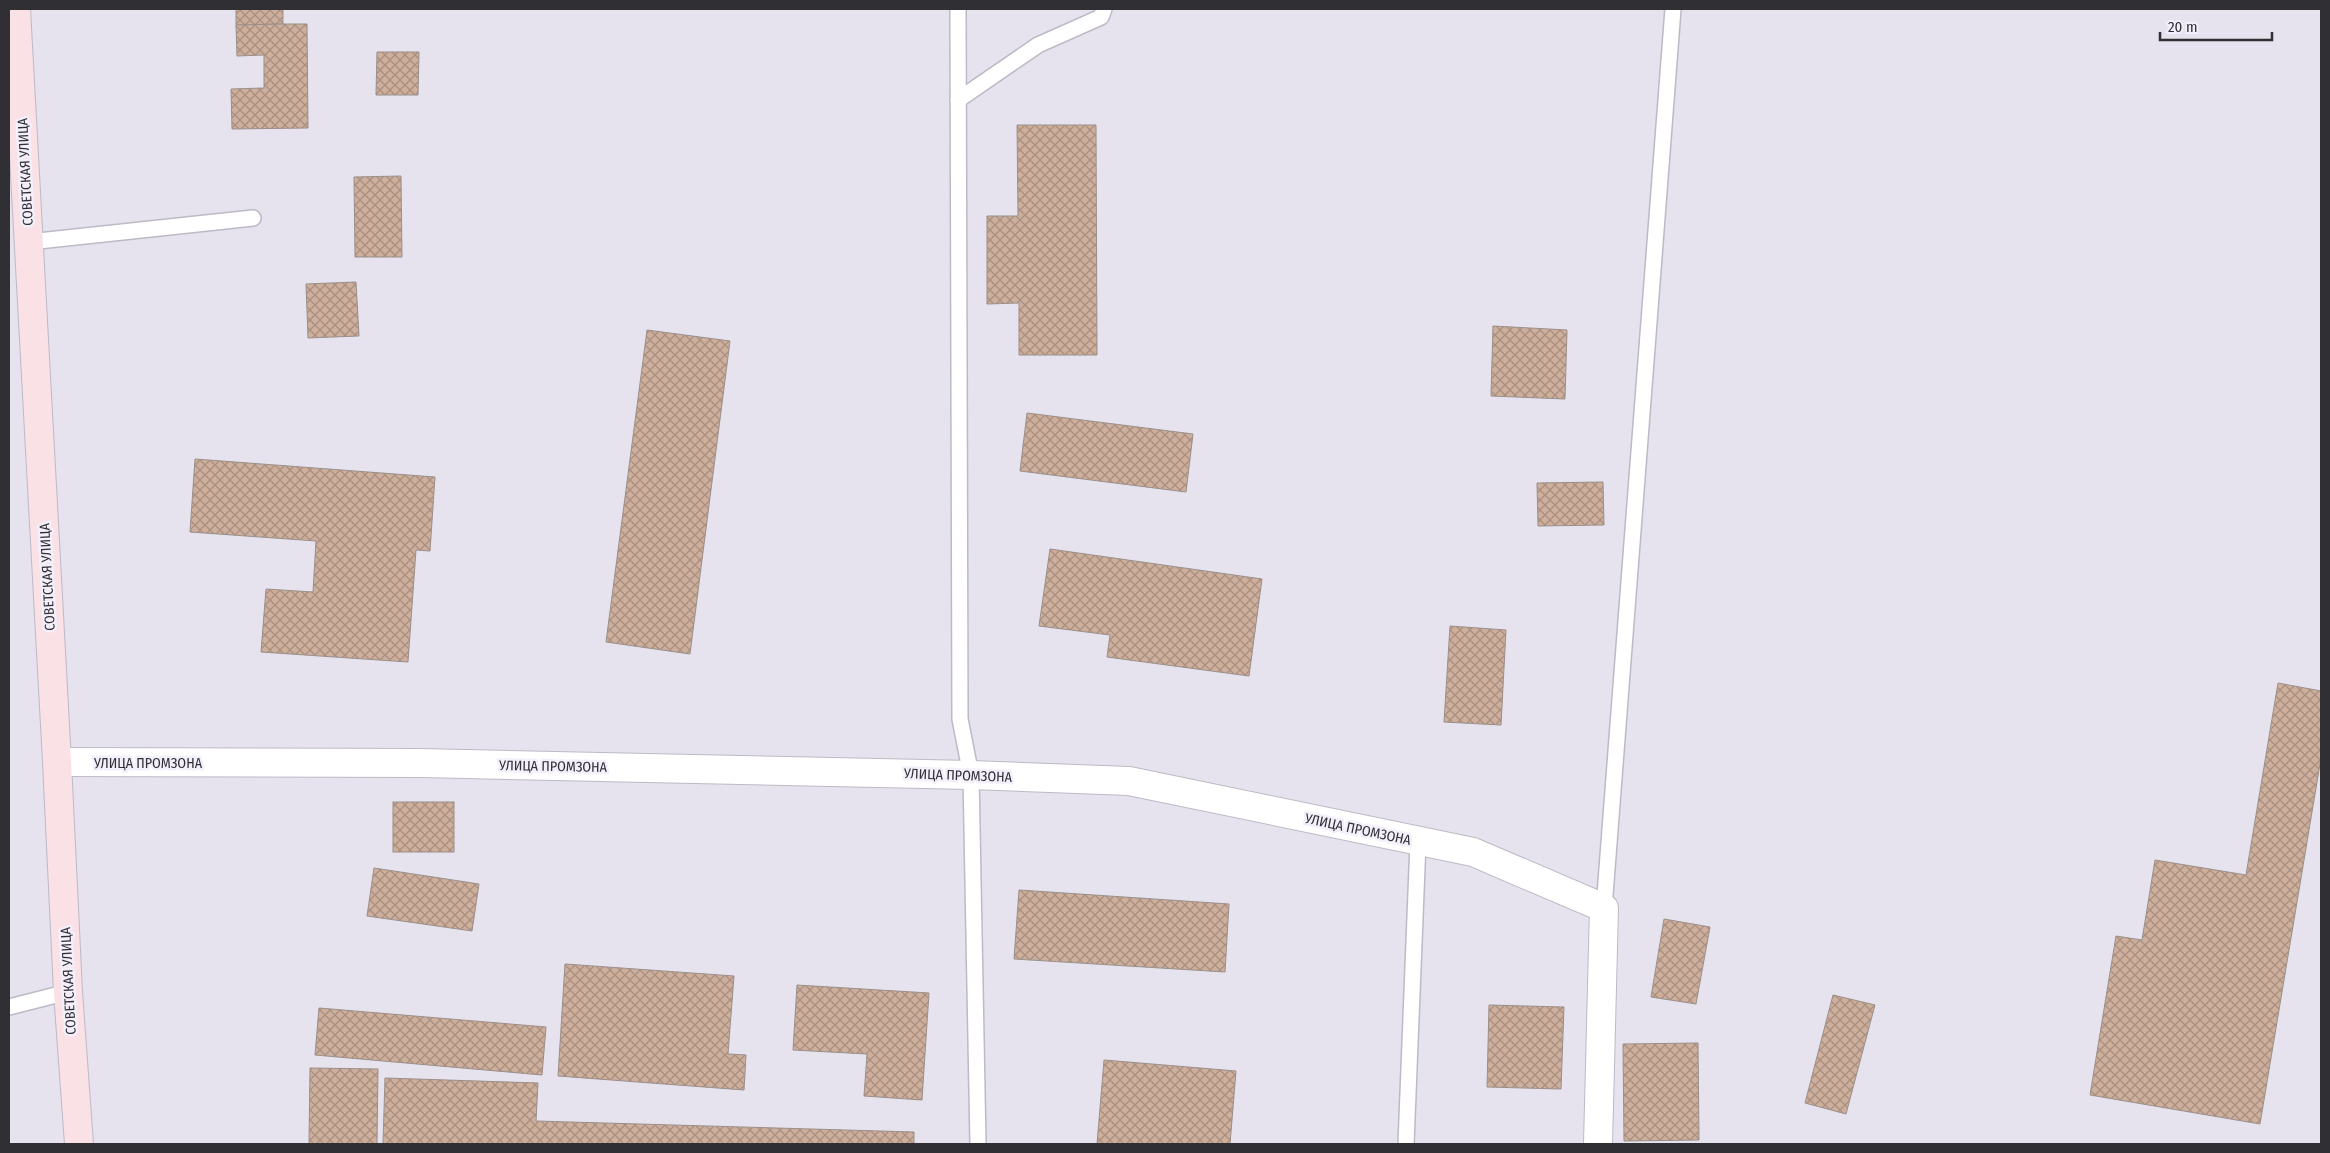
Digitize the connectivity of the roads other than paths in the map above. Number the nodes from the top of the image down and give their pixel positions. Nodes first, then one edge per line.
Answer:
1 (16, 9) edge
2 (958, 9) edge
3 (1104, 9) edge
4 (1673, 9) edge
5 (958, 100) junction
6 (17, 177) edge
7 (253, 218) dead end
8 (29, 242) junction
9 (57, 762) junction
10 (971, 775) junction
11 (1418, 842) junction
12 (1604, 908) junction
13 (68, 992) junction
14 (9, 1007) edge
15 (79, 1144) edge
16 (978, 1144) edge
17 (1406, 1144) edge
18 (1598, 1144) edge

1 - 6 street, СОВЕТСКАЯ УЛИЦА
2 - 5 lane
3 - 5 lane
4 - 12 lane
5 - 10 lane
6 - 8 street, СОВЕТСКАЯ УЛИЦА
7 - 8 lane
8 - 9 street, СОВЕТСКАЯ УЛИЦА
9 - 10 street, УЛИЦА ПРОМЗОНА
9 - 13 street, СОВЕТСКАЯ УЛИЦА
10 - 11 street, УЛИЦА ПРОМЗОНА
10 - 16 lane
11 - 12 street, УЛИЦА ПРОМЗОНА
11 - 17 lane
12 - 18 street
13 - 14 lane
13 - 15 street, СОВЕТСКАЯ УЛИЦА

